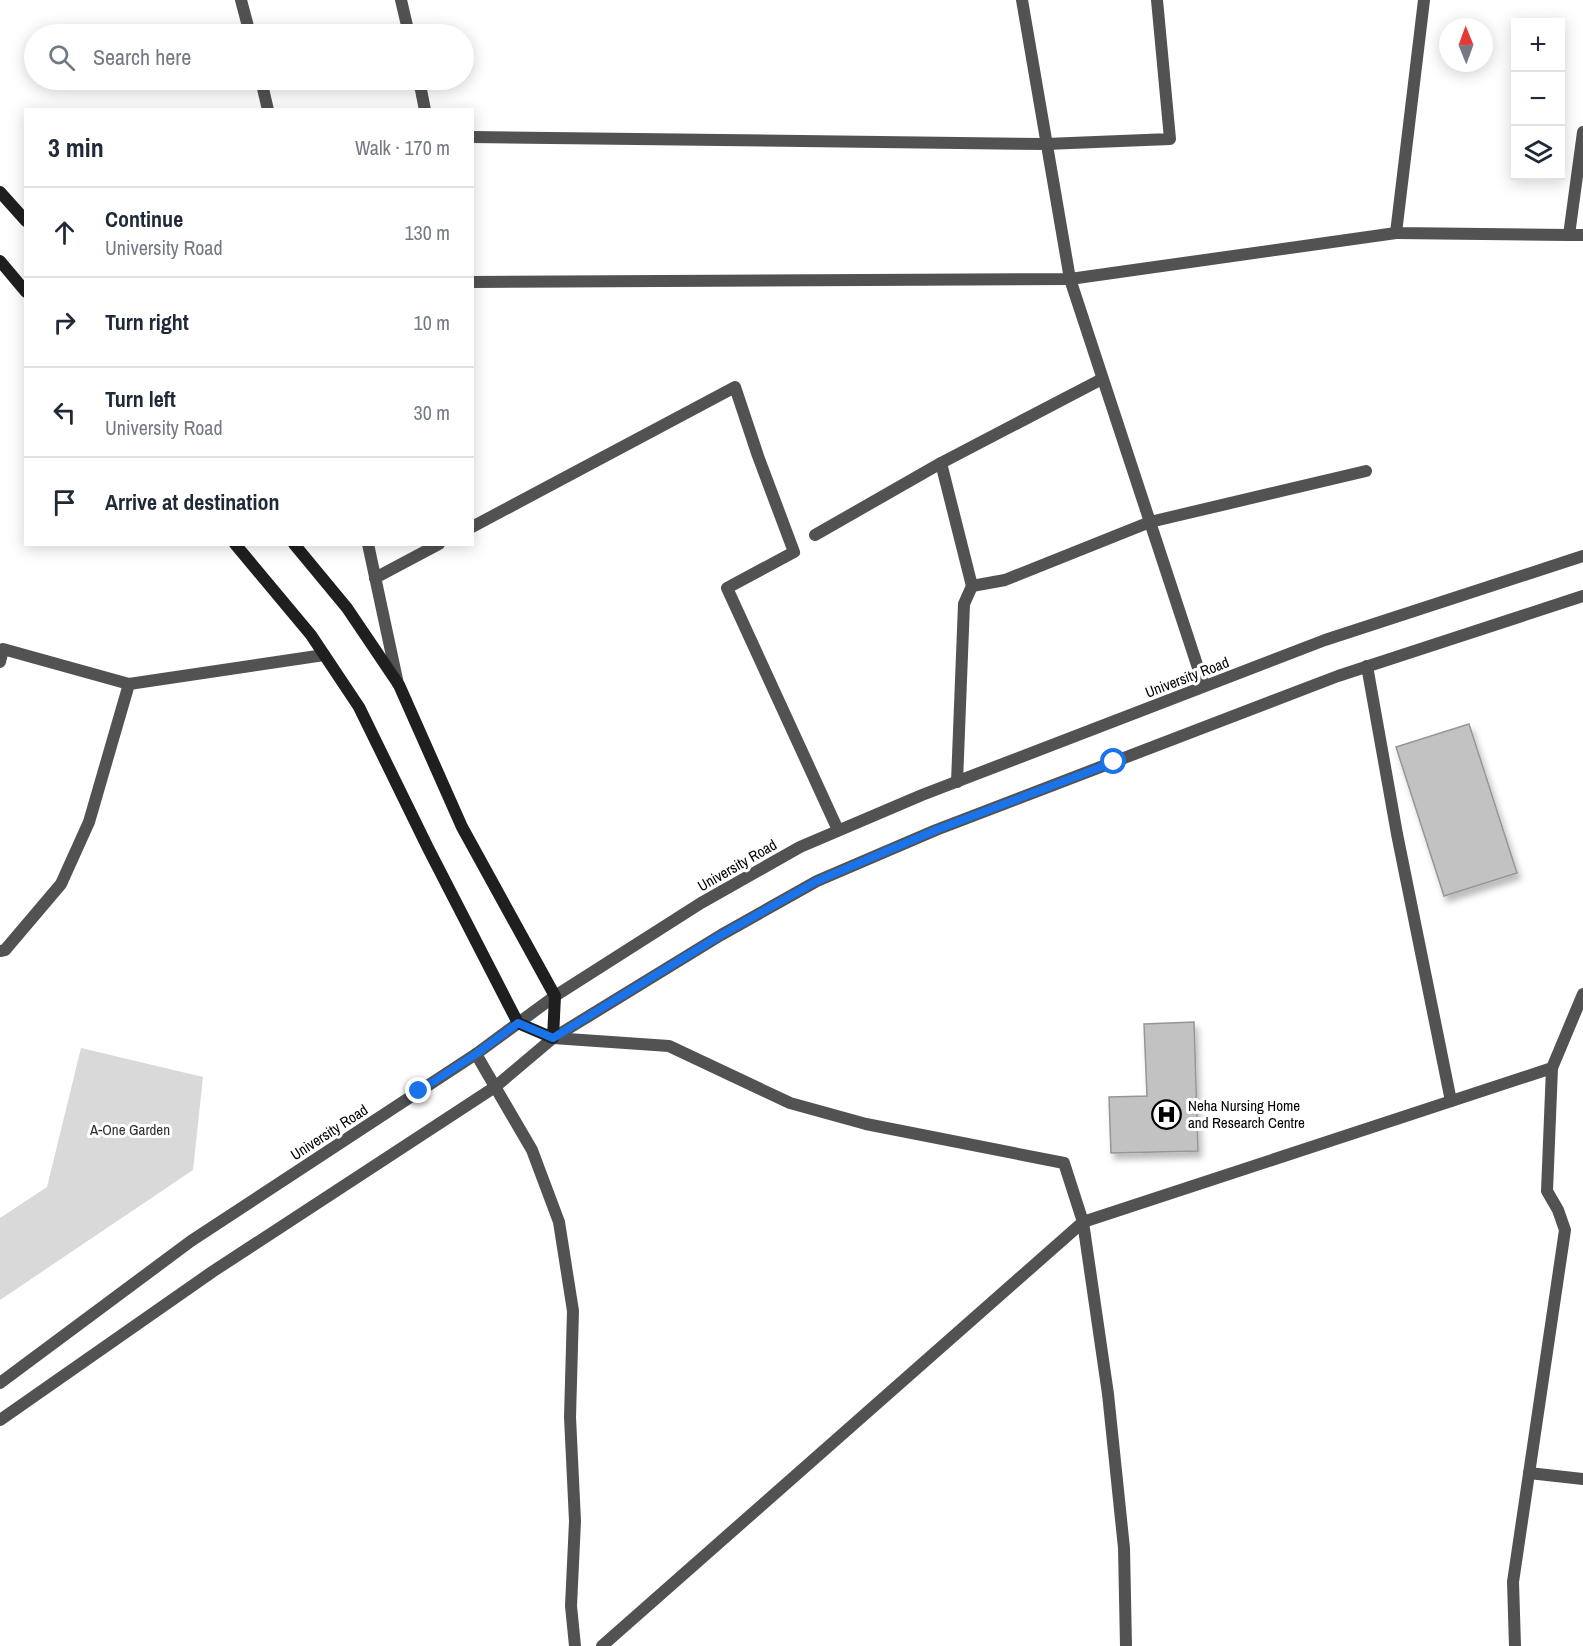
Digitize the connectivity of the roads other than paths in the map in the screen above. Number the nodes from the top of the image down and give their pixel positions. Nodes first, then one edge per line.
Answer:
1 (241, 0) edge
2 (401, 0) edge
3 (1022, 0) edge
4 (1157, 0) edge
5 (1424, 0) edge
6 (247, 24) edge
7 (407, 24) edge
8 (263, 90) edge
9 (420, 90) edge
10 (268, 108) edge
11 (425, 108) edge
12 (1583, 132) edge
13 (474, 137) edge
14 (1046, 144) junction
15 (0, 192) edge
16 (24, 219) edge
17 (1396, 232) junction
18 (1569, 235) junction
19 (1583, 235) edge
20 (0, 261) edge
21 (1070, 279) junction
22 (474, 282) edge
23 (24, 290) edge
24 (1102, 379) junction
25 (941, 463) junction
26 (1366, 471) dead end
27 (1150, 522) junction
28 (474, 526) edge
29 (815, 536) dead end
30 (237, 546) edge
31 (296, 546) edge
32 (368, 546) edge
33 (435, 546) edge
34 (1583, 556) edge
35 (375, 578) junction
36 (972, 586) junction
37 (1583, 596) edge
38 (324, 655) junction
39 (0, 662) edge
40 (1367, 666) junction
41 (129, 684) junction
42 (399, 685) junction
43 (1204, 686) junction
44 (957, 782) junction
45 (838, 830) junction
46 (0, 951) edge
47 (1583, 994) edge
48 (555, 996) junction
49 (518, 1023) junction
50 (553, 1038) junction
51 (476, 1054) junction
52 (1552, 1068) junction
53 (495, 1087) junction
54 (1452, 1101) junction
55 (1083, 1222) junction
56 (0, 1383) edge
57 (0, 1420) edge
58 (1529, 1473) junction
59 (1583, 1479) edge
60 (575, 1646) edge
61 (602, 1646) edge
62 (1126, 1646) edge
63 (1515, 1646) edge

1 - 6 street
2 - 7 street
3 - 14 street
4 - 14 street
5 - 17 street
8 - 10 street
9 - 11 street
12 - 18 street
13 - 14 street
14 - 21 street
15 - 16 main road
17 - 18 street
17 - 21 street
18 - 19 street
20 - 23 main road
21 - 22 street
21 - 24 street
24 - 25 street
24 - 27 street
25 - 29 street
25 - 36 street
26 - 27 street
27 - 36 street
27 - 43 street
28 - 45 street
30 - 38 main road
31 - 42 main road
32 - 35 street
33 - 35 street
34 - 43 street, University Road
35 - 42 street
36 - 44 street
37 - 40 street
38 - 41 street
38 - 49 main road
39 - 41 street
40 - 50 street
40 - 54 street
41 - 46 street
42 - 48 main road
43 - 44 street, University Road
44 - 45 street, University Road
45 - 48 street, University Road
47 - 52 street
48 - 49 street, University Road
48 - 50 main road
49 - 50 main road
49 - 51 street, University Road
50 - 53 street
50 - 55 street
51 - 53 street
51 - 56 street, University Road
52 - 54 street
52 - 58 street
53 - 57 street
53 - 60 street
54 - 55 street
55 - 61 street
55 - 62 street
58 - 59 street
58 - 63 street

